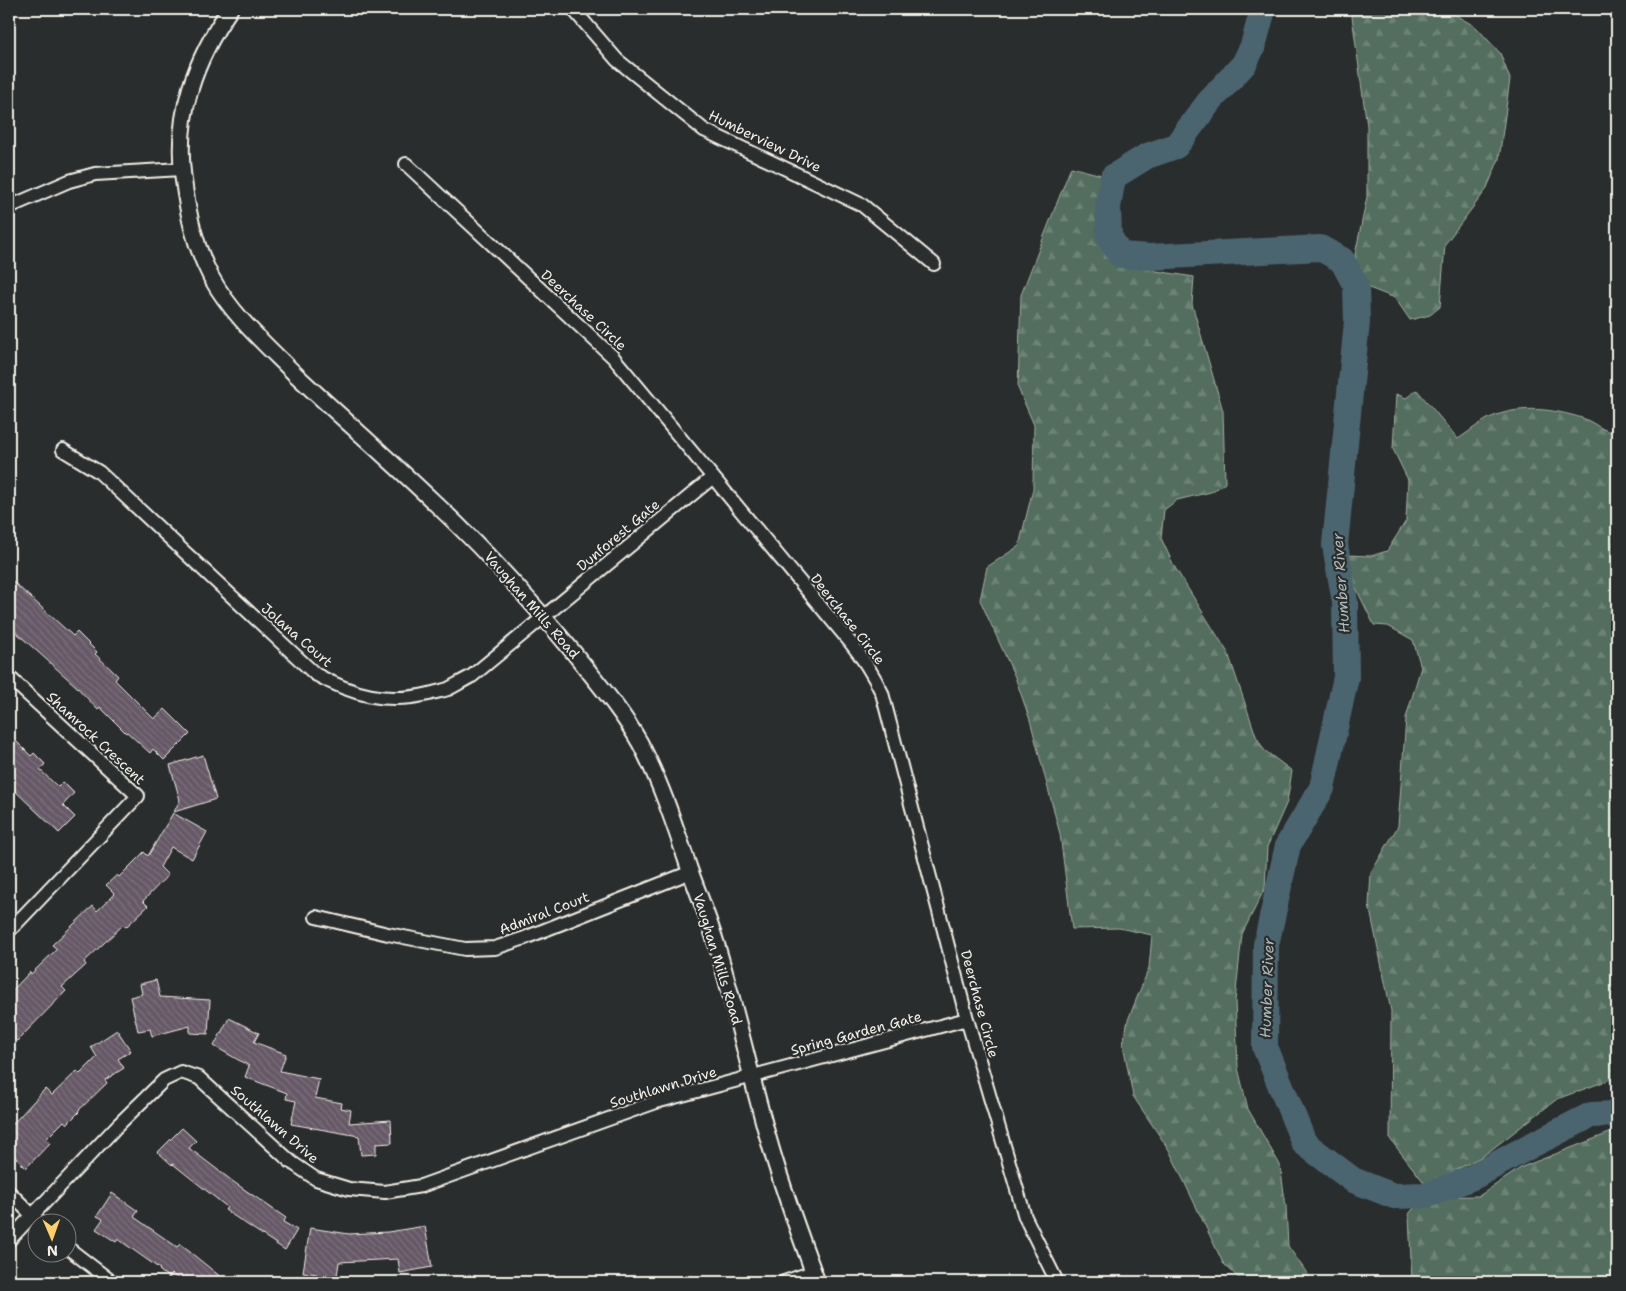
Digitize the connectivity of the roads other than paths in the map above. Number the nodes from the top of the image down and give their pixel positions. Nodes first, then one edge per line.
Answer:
1 (230, 9) edge
2 (573, 9) edge
3 (406, 164) dead end
4 (182, 169) junction
5 (9, 206) edge
6 (934, 264) dead end
7 (63, 450) dead end
8 (713, 477) junction
9 (544, 618) junction
10 (9, 677) edge
11 (690, 872) junction
12 (316, 917) dead end
13 (9, 931) edge
14 (967, 1019) junction
15 (752, 1076) junction
16 (9, 1192) edge
17 (32, 1214) edge
18 (41, 1214) edge
19 (28, 1226) edge
20 (9, 1240) edge
21 (78, 1256) edge
22 (815, 1277) edge
23 (112, 1282) edge
24 (784, 1282) edge
25 (1056, 1282) edge

1 - 4 street, Vaughan Mills Road
2 - 6 street, Humberview Drive
3 - 8 street, Deerchase Circle
4 - 5 street
4 - 9 street, Vaughan Mills Road
7 - 9 street, Jolana Court
8 - 9 street, Dunforest Gate
8 - 14 street, Deerchase Circle
9 - 11 street, Vaughan Mills Road
10 - 13 street, Shamrock Crescent
11 - 12 street, Admiral Court
11 - 15 street, Vaughan Mills Road
14 - 15 street, Spring Garden Gate
14 - 25 street, Deerchase Circle
15 - 18 street, Southlawn Drive
15 - 22 street, Vaughan Mills Road
16 - 17 street
19 - 20 street, Southlawn Drive
21 - 23 street
22 - 24 street

